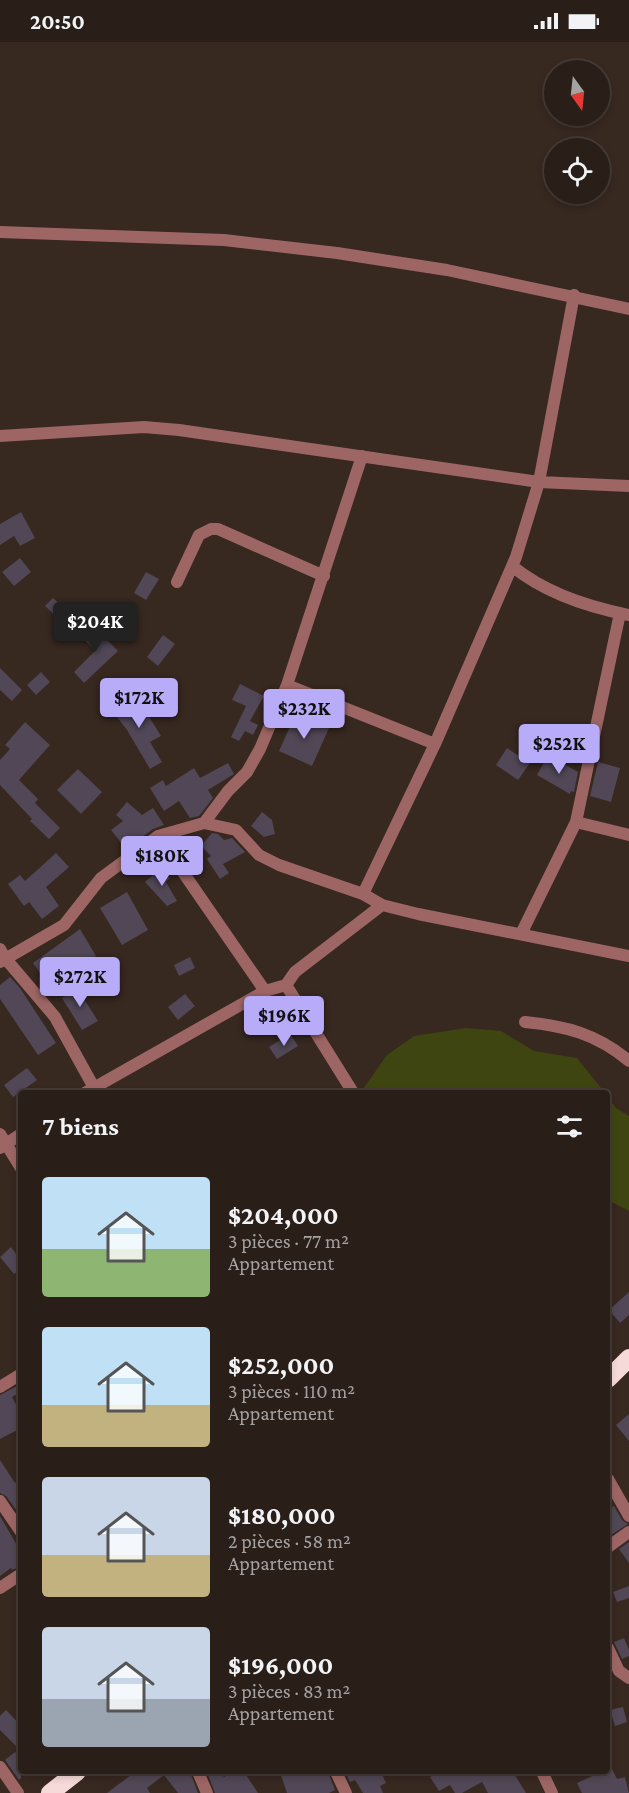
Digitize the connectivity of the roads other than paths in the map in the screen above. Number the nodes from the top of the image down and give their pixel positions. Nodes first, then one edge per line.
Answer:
1 (0, 232) edge
2 (574, 295) junction
3 (629, 309) edge
4 (0, 436) edge
5 (362, 456) junction
6 (539, 482) junction
7 (629, 486) edge
8 (512, 567) junction
9 (324, 576) junction
10 (177, 582) dead end
11 (625, 614) edge
12 (287, 685) junction
13 (435, 744) junction
14 (576, 822) junction
15 (204, 823) junction
16 (629, 835) edge
17 (158, 836) junction
18 (363, 894) junction
19 (382, 906) junction
20 (521, 934) junction
21 (2, 956) edge
22 (629, 956) edge
23 (286, 985) junction
24 (265, 991) junction
25 (525, 1022) dead end
26 (629, 1061) edge
27 (91, 1090) edge
28 (93, 1090) edge
29 (352, 1090) edge
30 (18, 1135) edge
31 (2, 1142) edge
32 (18, 1164) edge
33 (629, 1358) edge
34 (18, 1376) edge
35 (610, 1377) edge
36 (0, 1387) edge
37 (610, 1483) edge
38 (0, 1501) edge
39 (629, 1516) edge
40 (18, 1528) edge
41 (629, 1532) edge
42 (610, 1546) edge
43 (18, 1576) edge
44 (0, 1588) edge
45 (610, 1652) edge
46 (629, 1678) edge
47 (0, 1767) edge
48 (74, 1774) edge
49 (199, 1774) edge
50 (337, 1774) edge
51 (543, 1774) edge
52 (18, 1793) edge
53 (50, 1793) edge
54 (207, 1793) edge
55 (346, 1793) edge
56 (552, 1793) edge

1 - 2 street
2 - 3 street
2 - 6 street
4 - 5 street
5 - 6 street
5 - 9 street
6 - 7 street
6 - 8 street
8 - 11 street
8 - 13 street
9 - 10 street
9 - 12 street
11 - 14 street
12 - 13 street
12 - 15 street
13 - 18 street
14 - 16 street
14 - 20 street
15 - 17 street
15 - 18 street
17 - 21 street
17 - 24 street
18 - 19 street
19 - 20 street
19 - 23 street
20 - 22 street
21 - 27 street
23 - 24 street
23 - 29 street
24 - 28 street
25 - 26 street
30 - 31 street
31 - 32 street
33 - 35 highway
34 - 36 street
37 - 39 street
38 - 40 street
41 - 42 street
43 - 44 street
45 - 46 street
47 - 52 street
48 - 53 highway
49 - 54 street
50 - 55 street
51 - 56 street

